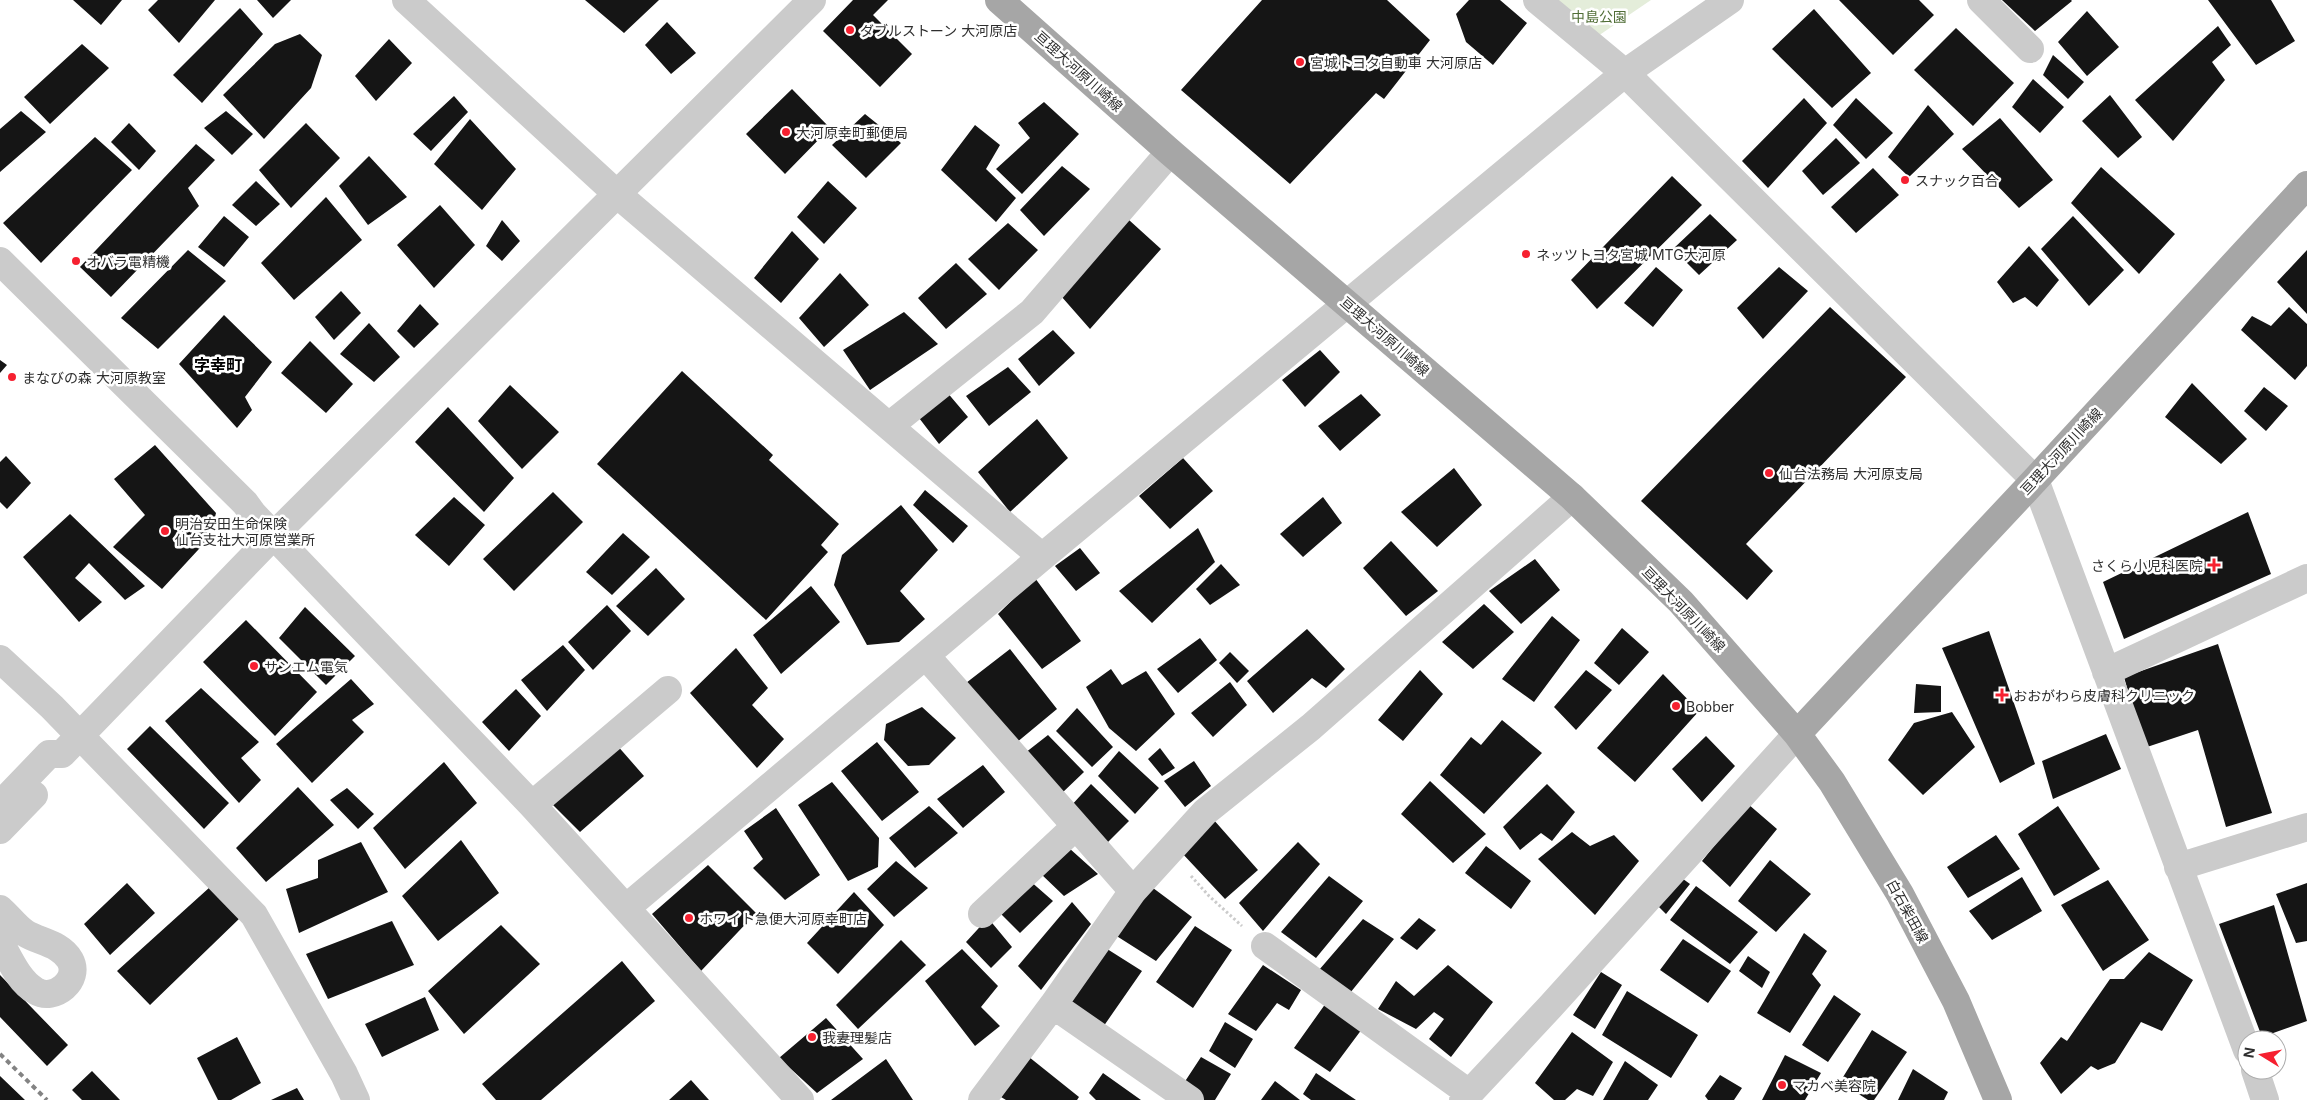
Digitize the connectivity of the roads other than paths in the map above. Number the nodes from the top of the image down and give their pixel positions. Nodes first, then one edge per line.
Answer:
1 (406, 0) edge
2 (812, 0) edge
3 (999, 0) edge
4 (1536, 0) edge
5 (1730, 0) edge
6 (1981, 0) edge
7 (2030, 48) dead end
8 (1625, 73) junction
9 (1170, 152) junction
10 (2307, 185) edge
11 (617, 194) junction
12 (0, 261) edge
13 (1349, 304) junction
14 (889, 426) junction
15 (2035, 480) junction
16 (1572, 497) junction
17 (274, 535) junction
18 (1042, 557) junction
19 (2307, 578) edge
20 (926, 656) junction
21 (0, 659) edge
22 (2106, 672) junction
23 (668, 690) dead end
24 (1797, 734) junction
25 (71, 745) junction
26 (0, 805) edge
27 (532, 805) junction
28 (2307, 826) edge
29 (1075, 827) junction
30 (0, 830) edge
31 (2178, 867) junction
32 (1133, 891) junction
33 (626, 908) junction
34 (0, 909) edge
35 (982, 914) dead end
36 (0, 942) edge
37 (1265, 946) road end
38 (1053, 1005) junction
39 (2239, 1030) edge
40 (2258, 1080) edge
41 (785, 1095) edge
42 (1466, 1097) edge
43 (356, 1100) edge
44 (982, 1100) edge
45 (1190, 1100) edge
46 (1998, 1100) edge
47 (2265, 1100) edge

1 - 11 street
2 - 11 street
3 - 9 main road, 亘理大河原川崎線
4 - 8 street
5 - 8 street
6 - 7 street
8 - 13 street
8 - 15 street
9 - 13 main road, 亘理大河原川崎線
9 - 14 street
10 - 15 main road, 亘理大河原川崎線
11 - 14 street
11 - 17 street
12 - 17 street
13 - 16 main road, 亘理大河原川崎線
13 - 18 street
14 - 18 street
15 - 22 street
15 - 24 main road, 亘理大河原川崎線
16 - 24 main road, 亘理大河原川崎線
16 - 32 street
17 - 25 street
17 - 27 street
18 - 20 street
19 - 22 street
20 - 29 street
20 - 33 street
21 - 25 street
22 - 31 street
23 - 27 street
24 - 42 street
24 - 46 main road, 白石柴田線
25 - 26 street
25 - 30 street
25 - 43 street
27 - 33 street
28 - 31 street
29 - 32 street
29 - 35 street
31 - 39 street
32 - 38 street
33 - 41 street
34 - 36 street
37 - 42 street
38 - 44 street
38 - 45 street
40 - 47 street

